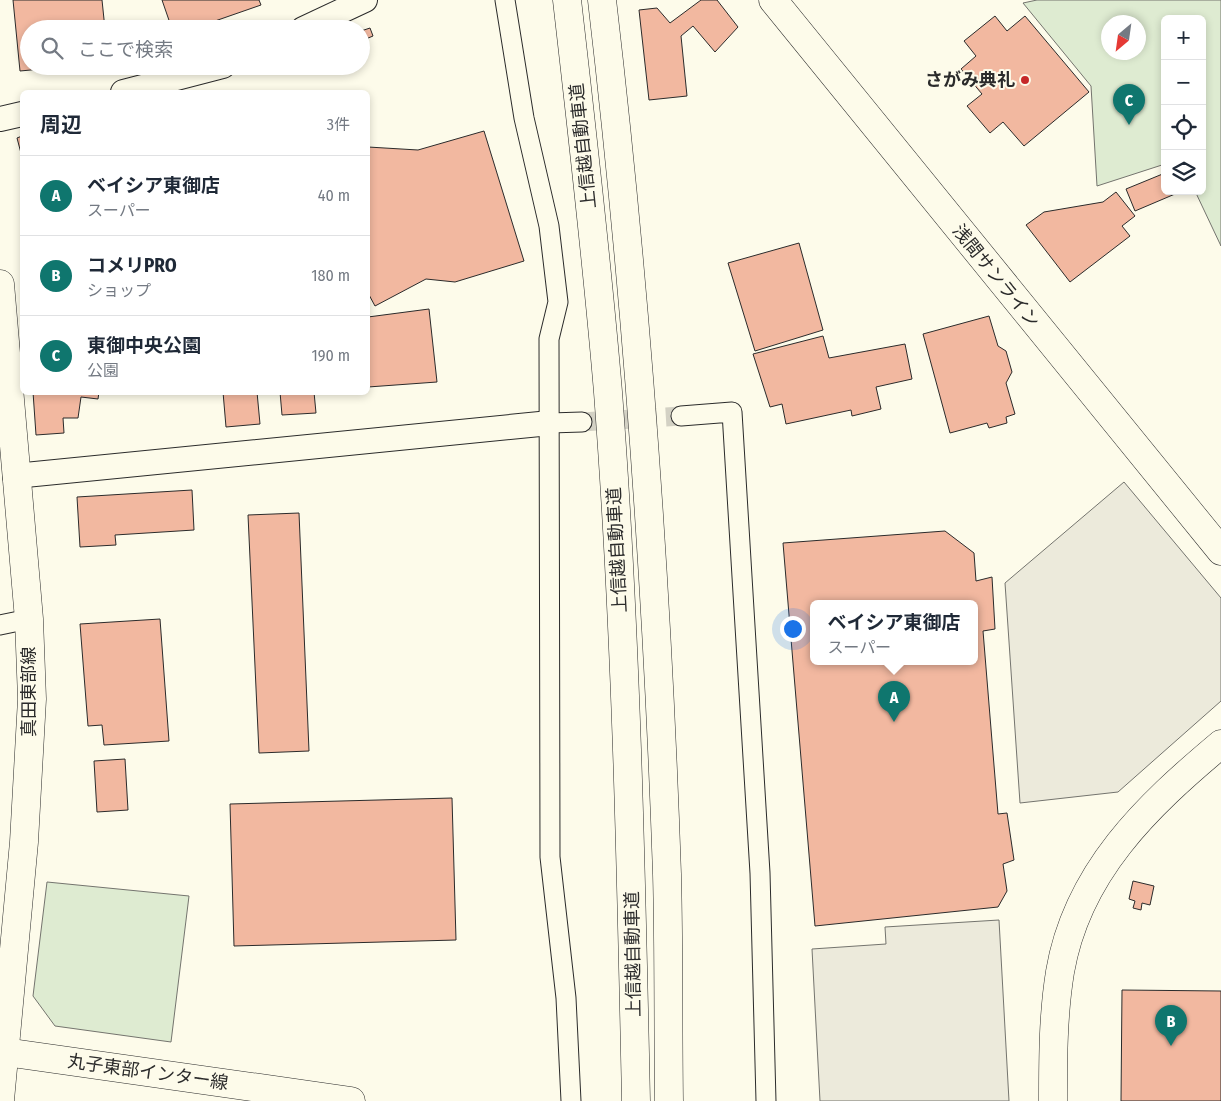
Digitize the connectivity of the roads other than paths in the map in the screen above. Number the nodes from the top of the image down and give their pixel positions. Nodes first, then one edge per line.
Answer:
1 (365, 0) edge
2 (505, 0) edge
3 (567, 0) edge
4 (602, 0) edge
5 (772, 0) edge
6 (322, 20) edge
7 (188, 75) edge
8 (131, 90) edge
9 (20, 114) edge
10 (0, 119) edge
11 (0, 284) edge
12 (681, 416) tunnel mouth
13 (582, 422) tunnel mouth
14 (550, 423) junction
15 (9, 459) edge
16 (1221, 551) edge
17 (28, 620) junction
18 (0, 625) edge
19 (1221, 744) edge
20 (3, 1051) edge
21 (0, 1100) edge
22 (351, 1101) edge
23 (571, 1101) edge
24 (636, 1101) edge
25 (669, 1101) edge
26 (766, 1101) edge
27 (1053, 1101) edge

1 - 6 street
2 - 14 street
3 - 24 main road, 上信越自動車道
4 - 25 main road, 上信越自動車道
5 - 16 main road, 浅間サンライン
7 - 8 street
9 - 10 street
11 - 15 main road, 真田東部線
12 - 26 street
13 - 14 street
14 - 15 street
14 - 23 street
15 - 17 main road, 真田東部線
17 - 18 street
17 - 20 main road, 真田東部線
19 - 27 main road
20 - 21 main road, 真田東部線
20 - 22 main road, 丸子東部インター線

